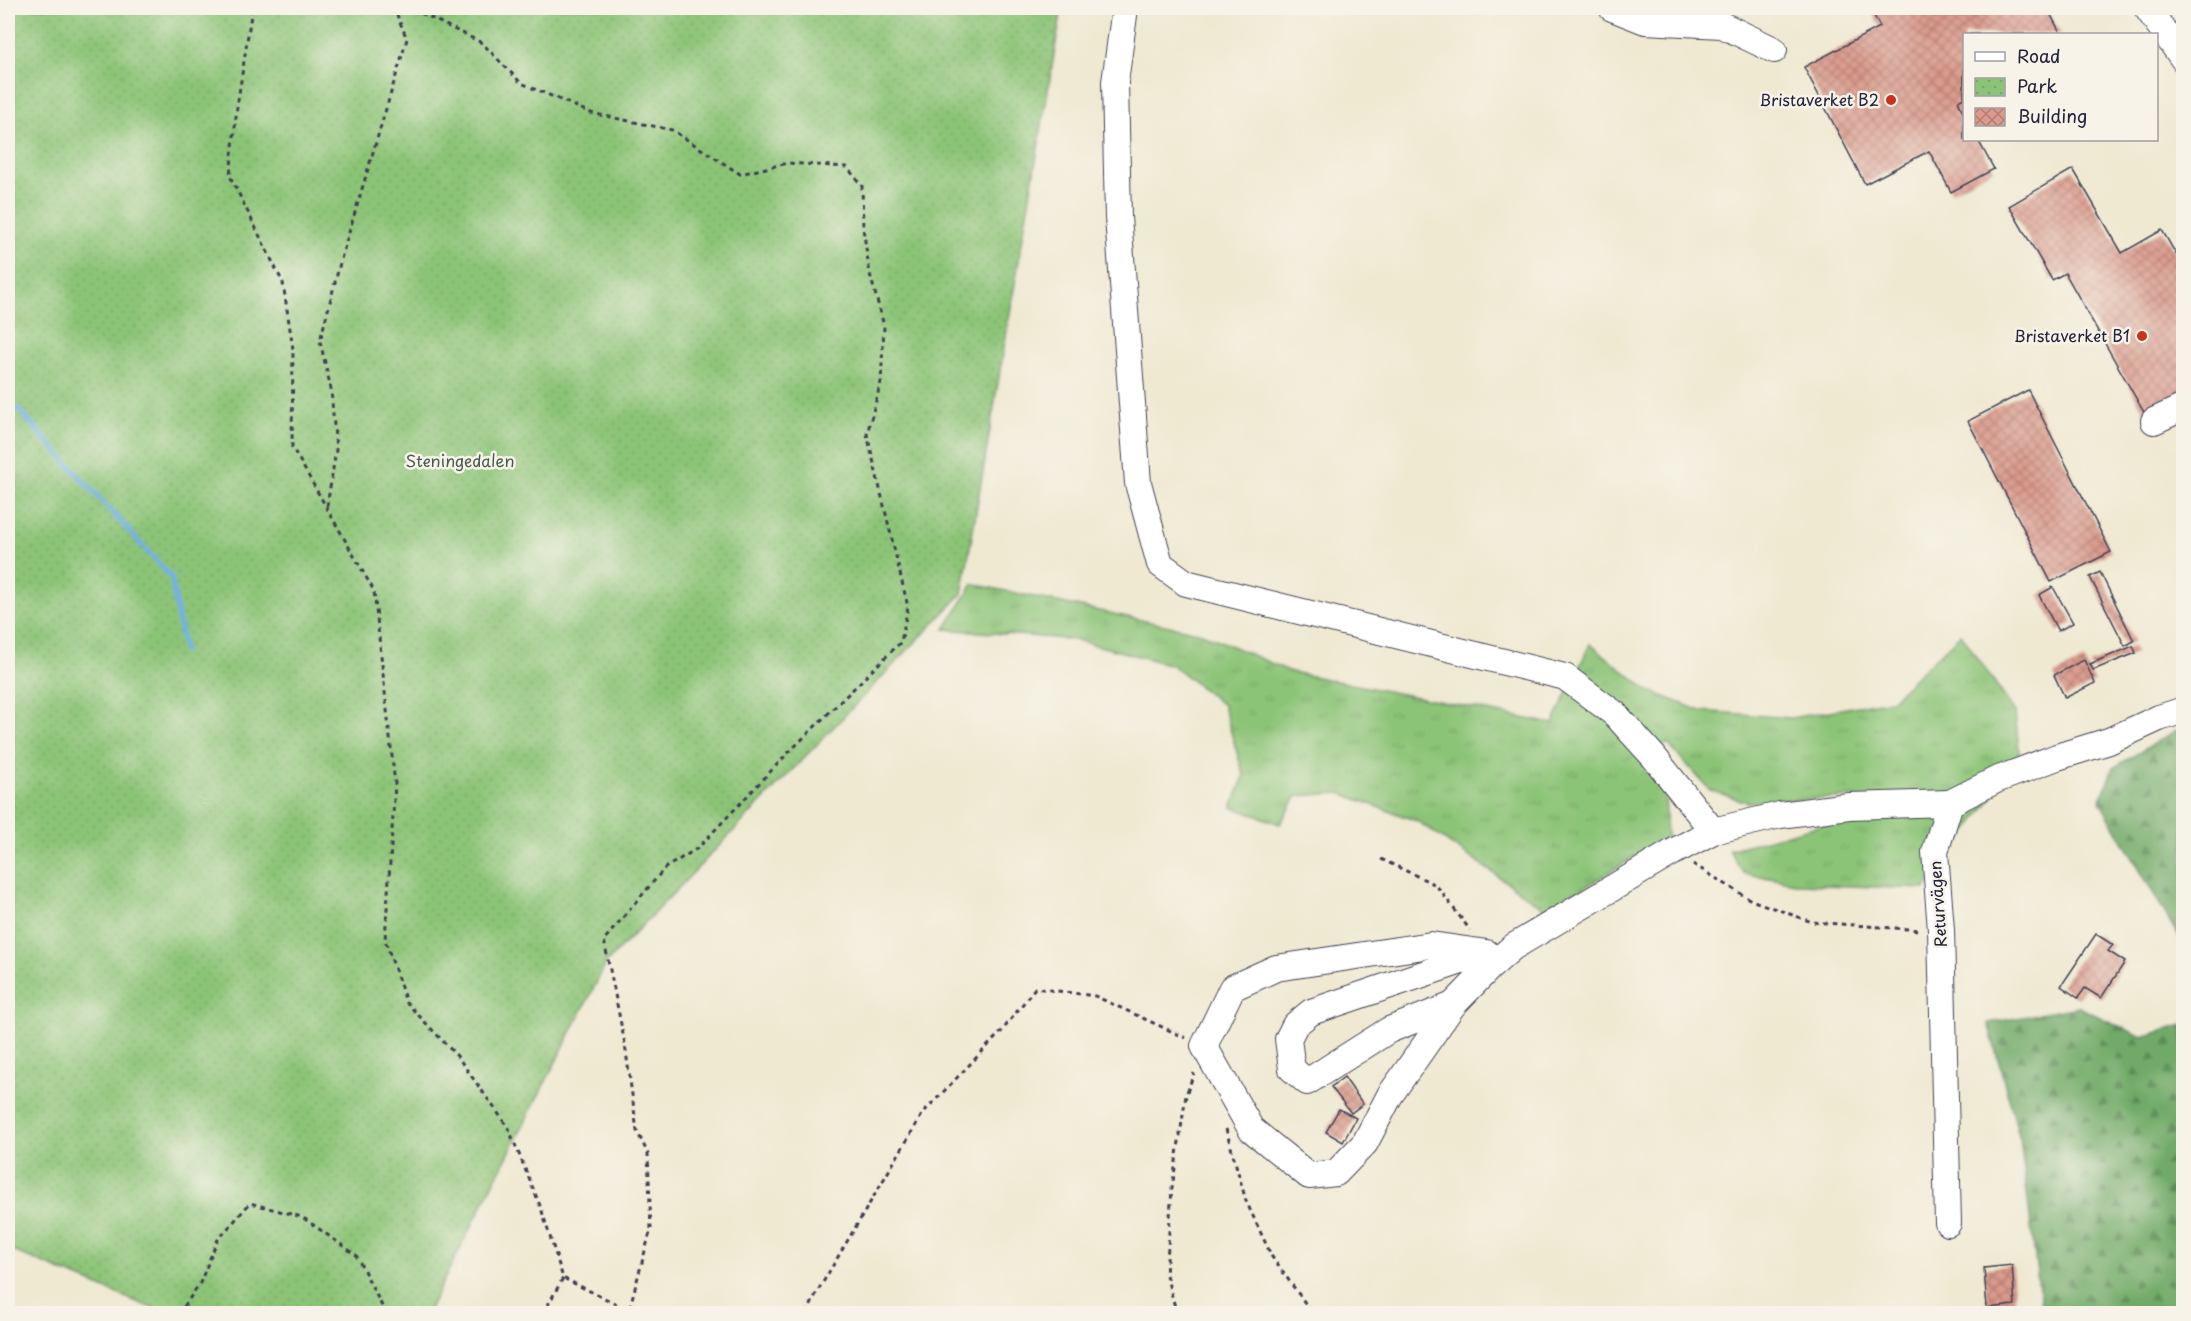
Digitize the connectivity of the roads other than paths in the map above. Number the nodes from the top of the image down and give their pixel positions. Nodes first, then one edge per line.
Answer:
1 (1125, 8) edge
2 (1612, 8) edge
3 (2147, 8) edge
4 (1774, 50) dead end
5 (2184, 60) edge
6 (2184, 407) edge
7 (2154, 421) dead end
8 (2184, 710) edge
9 (1950, 803) junction
10 (1713, 831) junction
11 (1513, 947) junction
12 (1487, 952) junction
13 (1453, 1005) junction
14 (1948, 1223) dead end

1 - 10 street
2 - 4 street
3 - 5 street
6 - 7 street
8 - 9 street
9 - 10 street
9 - 14 street, Returvägen
10 - 11 street
11 - 12 street
11 - 13 street
12 - 13 street
12 - 13 street

